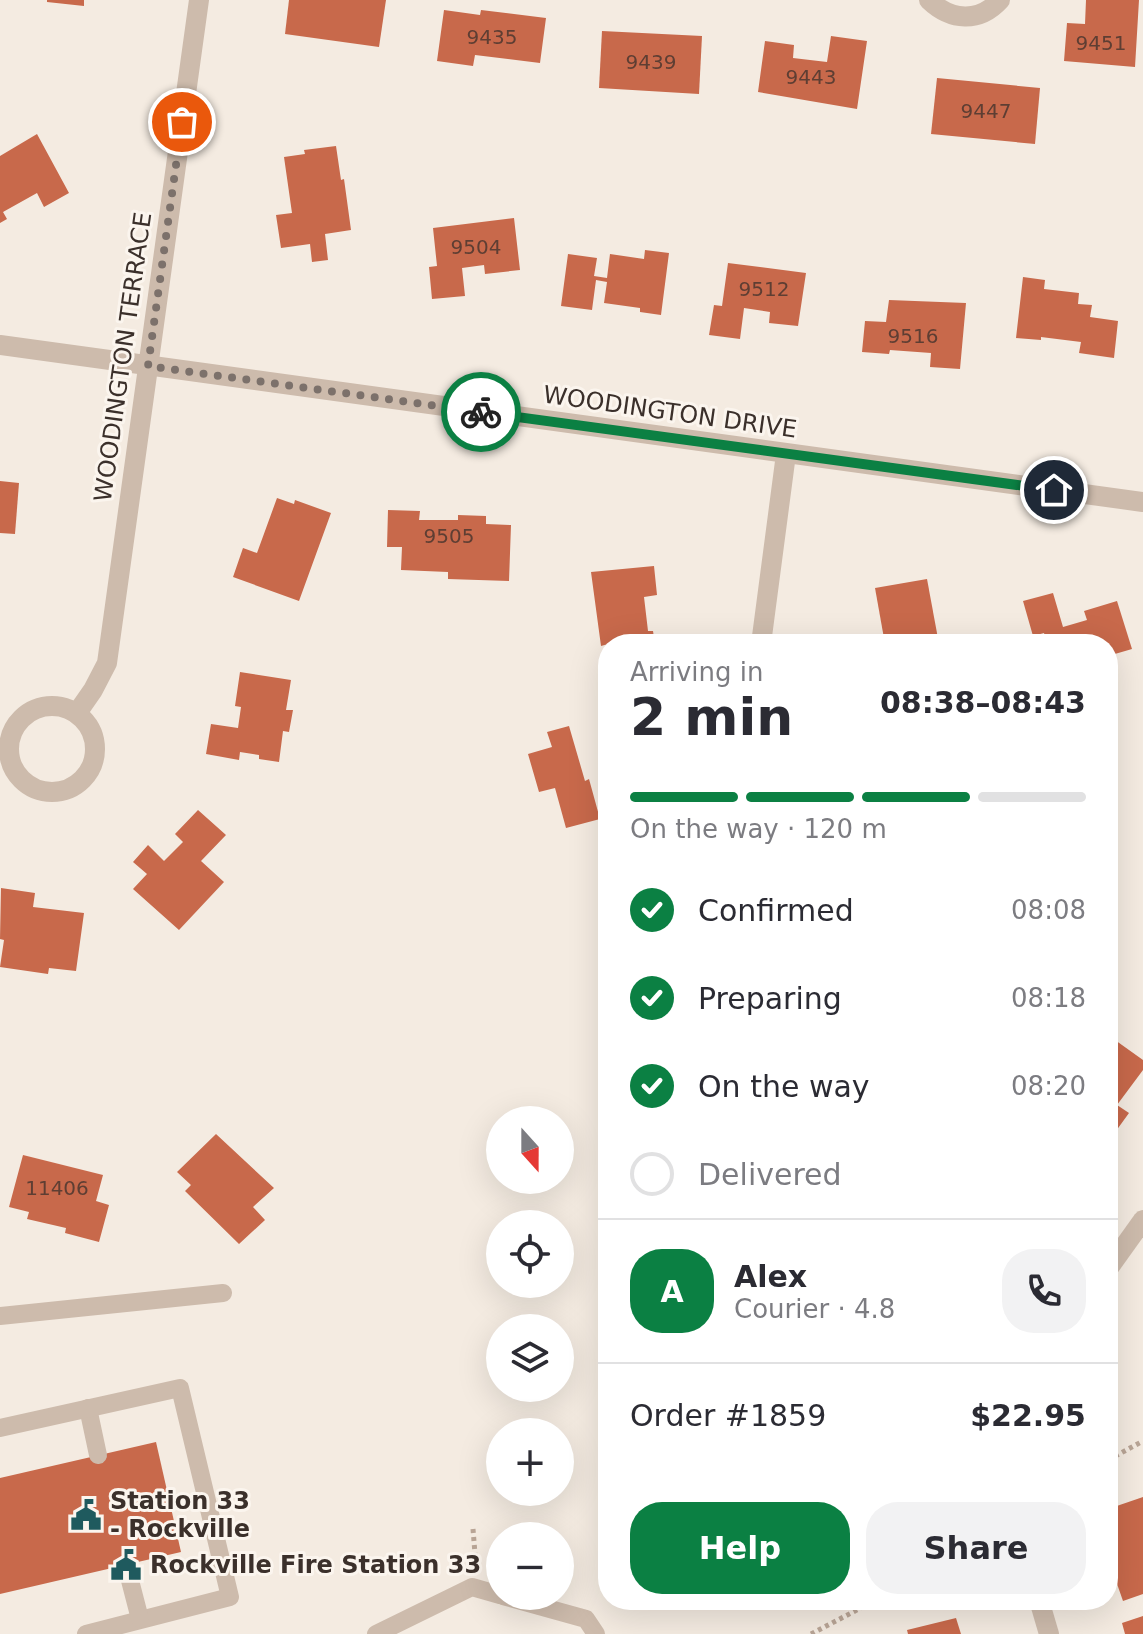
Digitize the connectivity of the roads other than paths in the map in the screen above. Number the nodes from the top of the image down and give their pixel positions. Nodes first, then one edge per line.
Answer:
1 (199, 0) edge
2 (929, 0) edge
3 (1000, 0) edge
4 (0, 345) edge
5 (148, 366) junction
6 (786, 454) junction
7 (1143, 502) edge
8 (762, 634) edge
9 (77, 713) junction
10 (1143, 1220) edge
11 (1118, 1255) edge
12 (223, 1293) dead end
13 (0, 1316) edge
14 (88, 1408) junction
15 (0, 1428) edge
16 (98, 1455) dead end
17 (126, 1565) dead end
18 (486, 1591) edge
19 (553, 1610) edge
20 (1042, 1610) edge
21 (140, 1619) junction
22 (86, 1634) edge
23 (376, 1634) edge
24 (596, 1634) edge
25 (1049, 1634) edge

1 - 5 street, WOODINGTON TERRACE
2 - 3 street
4 - 5 street, WOODINGTON DRIVE
5 - 6 street, WOODINGTON DRIVE
5 - 9 street, WOODINGTON TERRACE
6 - 7 street, WOODINGTON DRIVE
6 - 8 street
9 - 9 street
10 - 11 street
12 - 13 lane
14 - 15 lane
14 - 16 lane
14 - 21 lane
17 - 21 lane
18 - 23 lane
19 - 24 lane
20 - 25 street
21 - 22 lane

